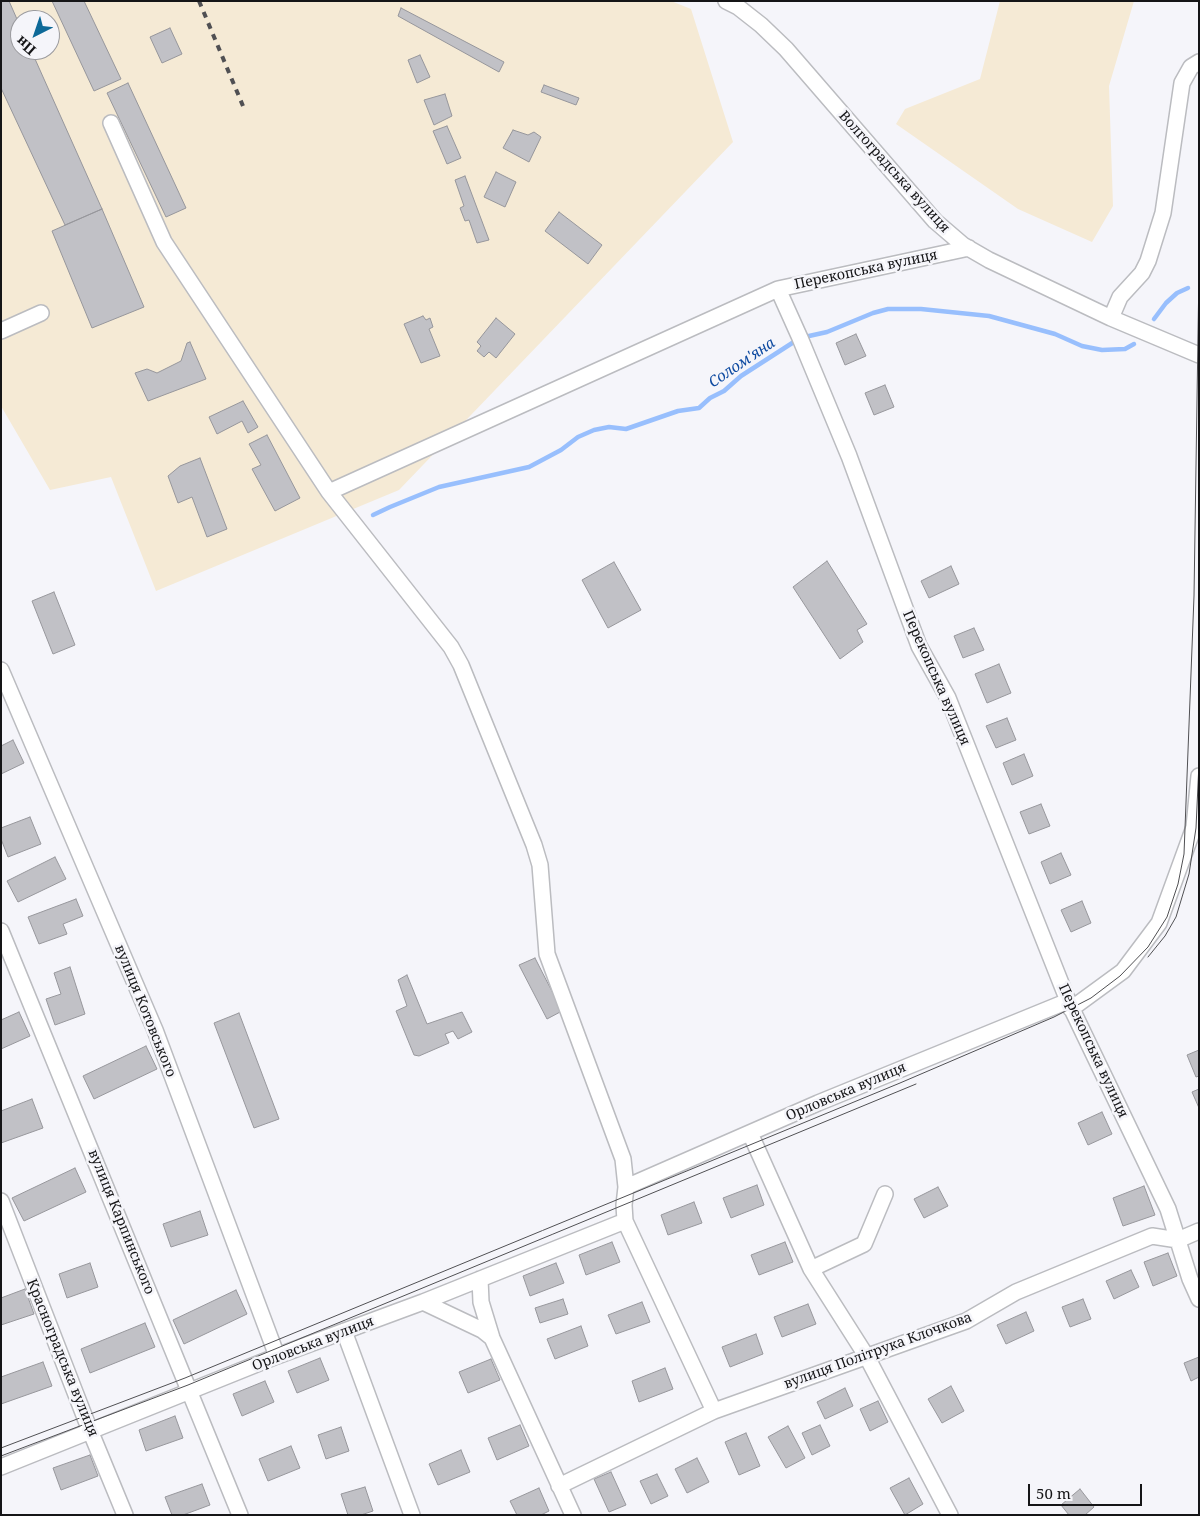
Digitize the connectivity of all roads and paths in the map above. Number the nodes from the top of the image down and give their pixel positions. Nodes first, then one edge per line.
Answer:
1 (726, 1) edge
2 (1199, 62) edge
3 (111, 122) dead end
4 (969, 248) junction
5 (778, 289) junction
6 (42, 313) dead end
7 (1111, 318) junction
8 (1, 331) edge
9 (1199, 355) edge
10 (329, 492) junction
11 (1, 670) edge
12 (1199, 776) edge
13 (1, 931) edge
14 (1069, 1005) junction
15 (750, 1133) junction
16 (626, 1187) junction
17 (885, 1194) dead end
18 (1, 1201) edge
19 (625, 1221) junction
20 (1199, 1232) edge
21 (1178, 1240) junction
22 (811, 1270) junction
23 (480, 1279) junction
24 (1199, 1299) edge
25 (423, 1302) junction
26 (344, 1331) junction
27 (492, 1338) junction
28 (277, 1356) junction
29 (867, 1357) junction
30 (190, 1392) junction
31 (714, 1410) junction
32 (91, 1432) junction
33 (1, 1467) edge
34 (559, 1486) junction
35 (125, 1515) edge
36 (240, 1515) edge
37 (412, 1515) edge
38 (573, 1515) edge
39 (950, 1515) edge

1 - 4 street, Волгоградська вулиця
2 - 7 street
3 - 10 street
4 - 5 street, Перекопська вулиця
4 - 7 street, Волгоградська вулиця
5 - 10 street
5 - 14 street, Перекопська вулиця
6 - 8 street
7 - 9 street, Волгоградська вулиця
10 - 16 street
11 - 28 street, вулиця Котовського
12 - 14 street, Орловська вулиця
13 - 30 street, вулиця Карпинського
14 - 15 street, Орловська вулиця
14 - 21 street, Перекопська вулиця
15 - 16 street, Орловська вулиця
15 - 22 street
16 - 19 street
17 - 22 street
18 - 32 street, Красноградська вулиця
19 - 23 street, Орловська вулиця
19 - 31 street
20 - 21 street, вулиця Політрука Клочкова
21 - 24 street, Перекопська вулиця
21 - 29 street, вулиця Політрука Клочкова
22 - 29 street
23 - 25 street, Орловська вулиця
23 - 27 street
25 - 26 street, Орловська вулиця
25 - 27 street
26 - 28 street, Орловська вулиця
26 - 37 street
27 - 34 street
28 - 30 street, Орловська вулиця
29 - 31 street, вулиця Політрука Клочкова
29 - 39 street
30 - 32 street, Орловська вулиця
30 - 36 street, вулиця Карпинського
31 - 34 street, вулиця Політрука Клочкова
32 - 33 street, Орловська вулиця
32 - 35 street, Красноградська вулиця
34 - 38 street

